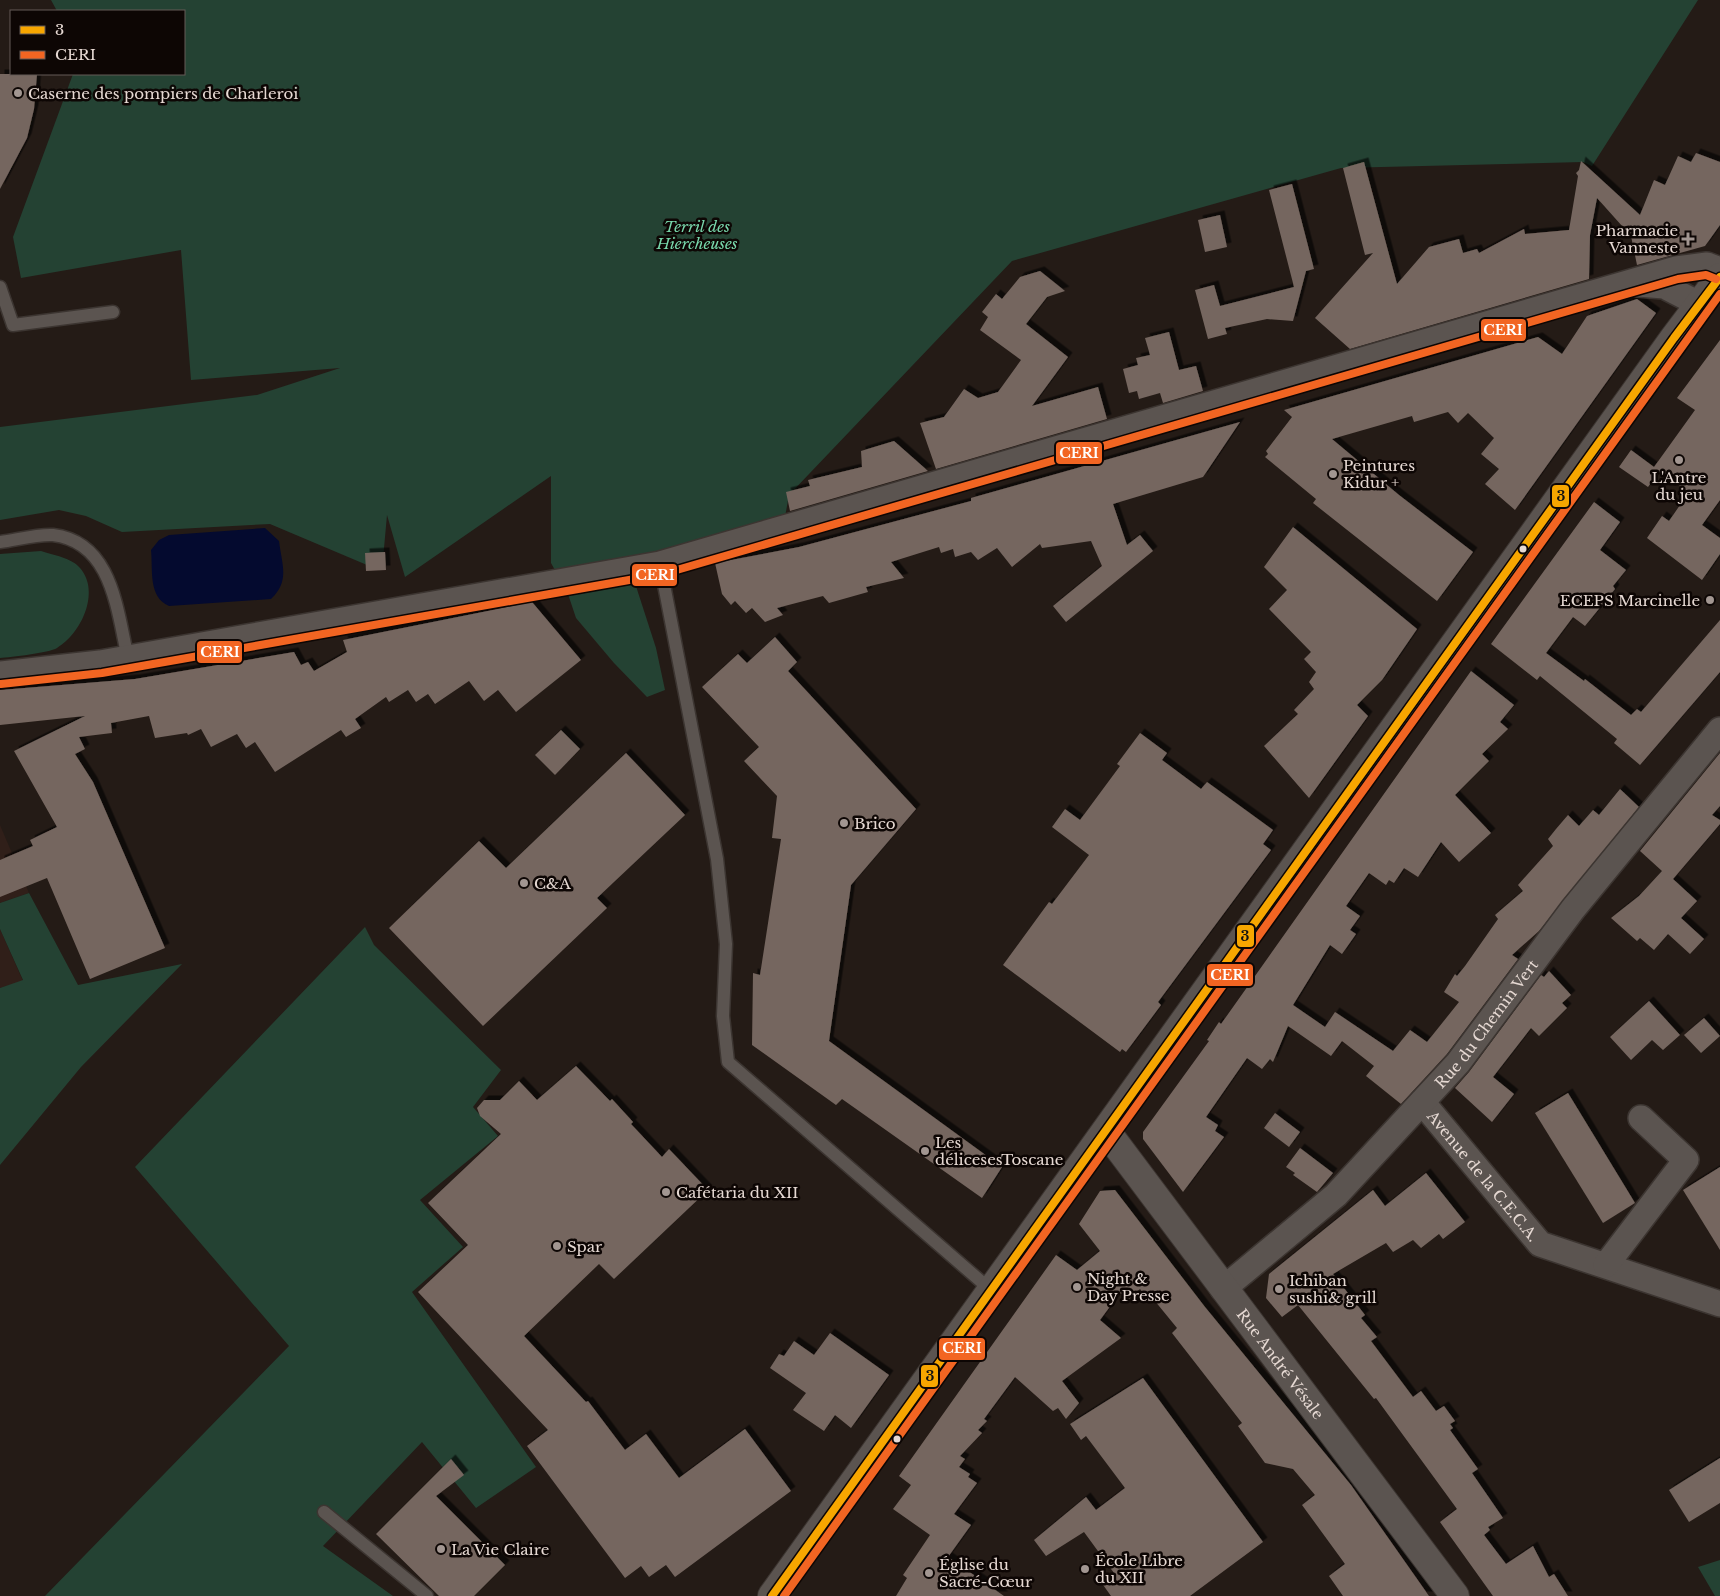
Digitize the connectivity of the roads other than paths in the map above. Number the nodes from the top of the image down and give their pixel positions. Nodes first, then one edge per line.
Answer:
1 (1720, 270) edge
2 (1720, 277) edge
3 (1628, 284) junction
4 (0, 287) edge
5 (1699, 304) junction
6 (113, 312) dead end
7 (0, 542) edge
8 (660, 564) junction
9 (128, 658) junction
10 (0, 674) edge
11 (1720, 730) edge
12 (1422, 1102) junction
13 (1641, 1118) dead end
14 (1106, 1131) junction
15 (1606, 1265) junction
16 (1222, 1289) junction
17 (992, 1291) junction
18 (1720, 1304) edge
19 (324, 1512) dead end
20 (427, 1596) edge
21 (772, 1596) edge
22 (1455, 1596) edge

1 - 3 street
2 - 5 main road
3 - 5 street
3 - 8 street
4 - 6 lane
5 - 14 main road
7 - 9 lane
8 - 9 street
8 - 17 lane
9 - 10 street
11 - 12 street, Rue du Chemin Vert
12 - 15 street, Avenue de la C.E.C.A.
12 - 16 street, Rue du Chemin Vert
13 - 15 street
14 - 16 main road, Rue André Vésale
14 - 17 main road
15 - 18 street, Avenue de la C.E.C.A.
16 - 22 main road, Rue André Vésale
17 - 21 main road
19 - 20 lane

